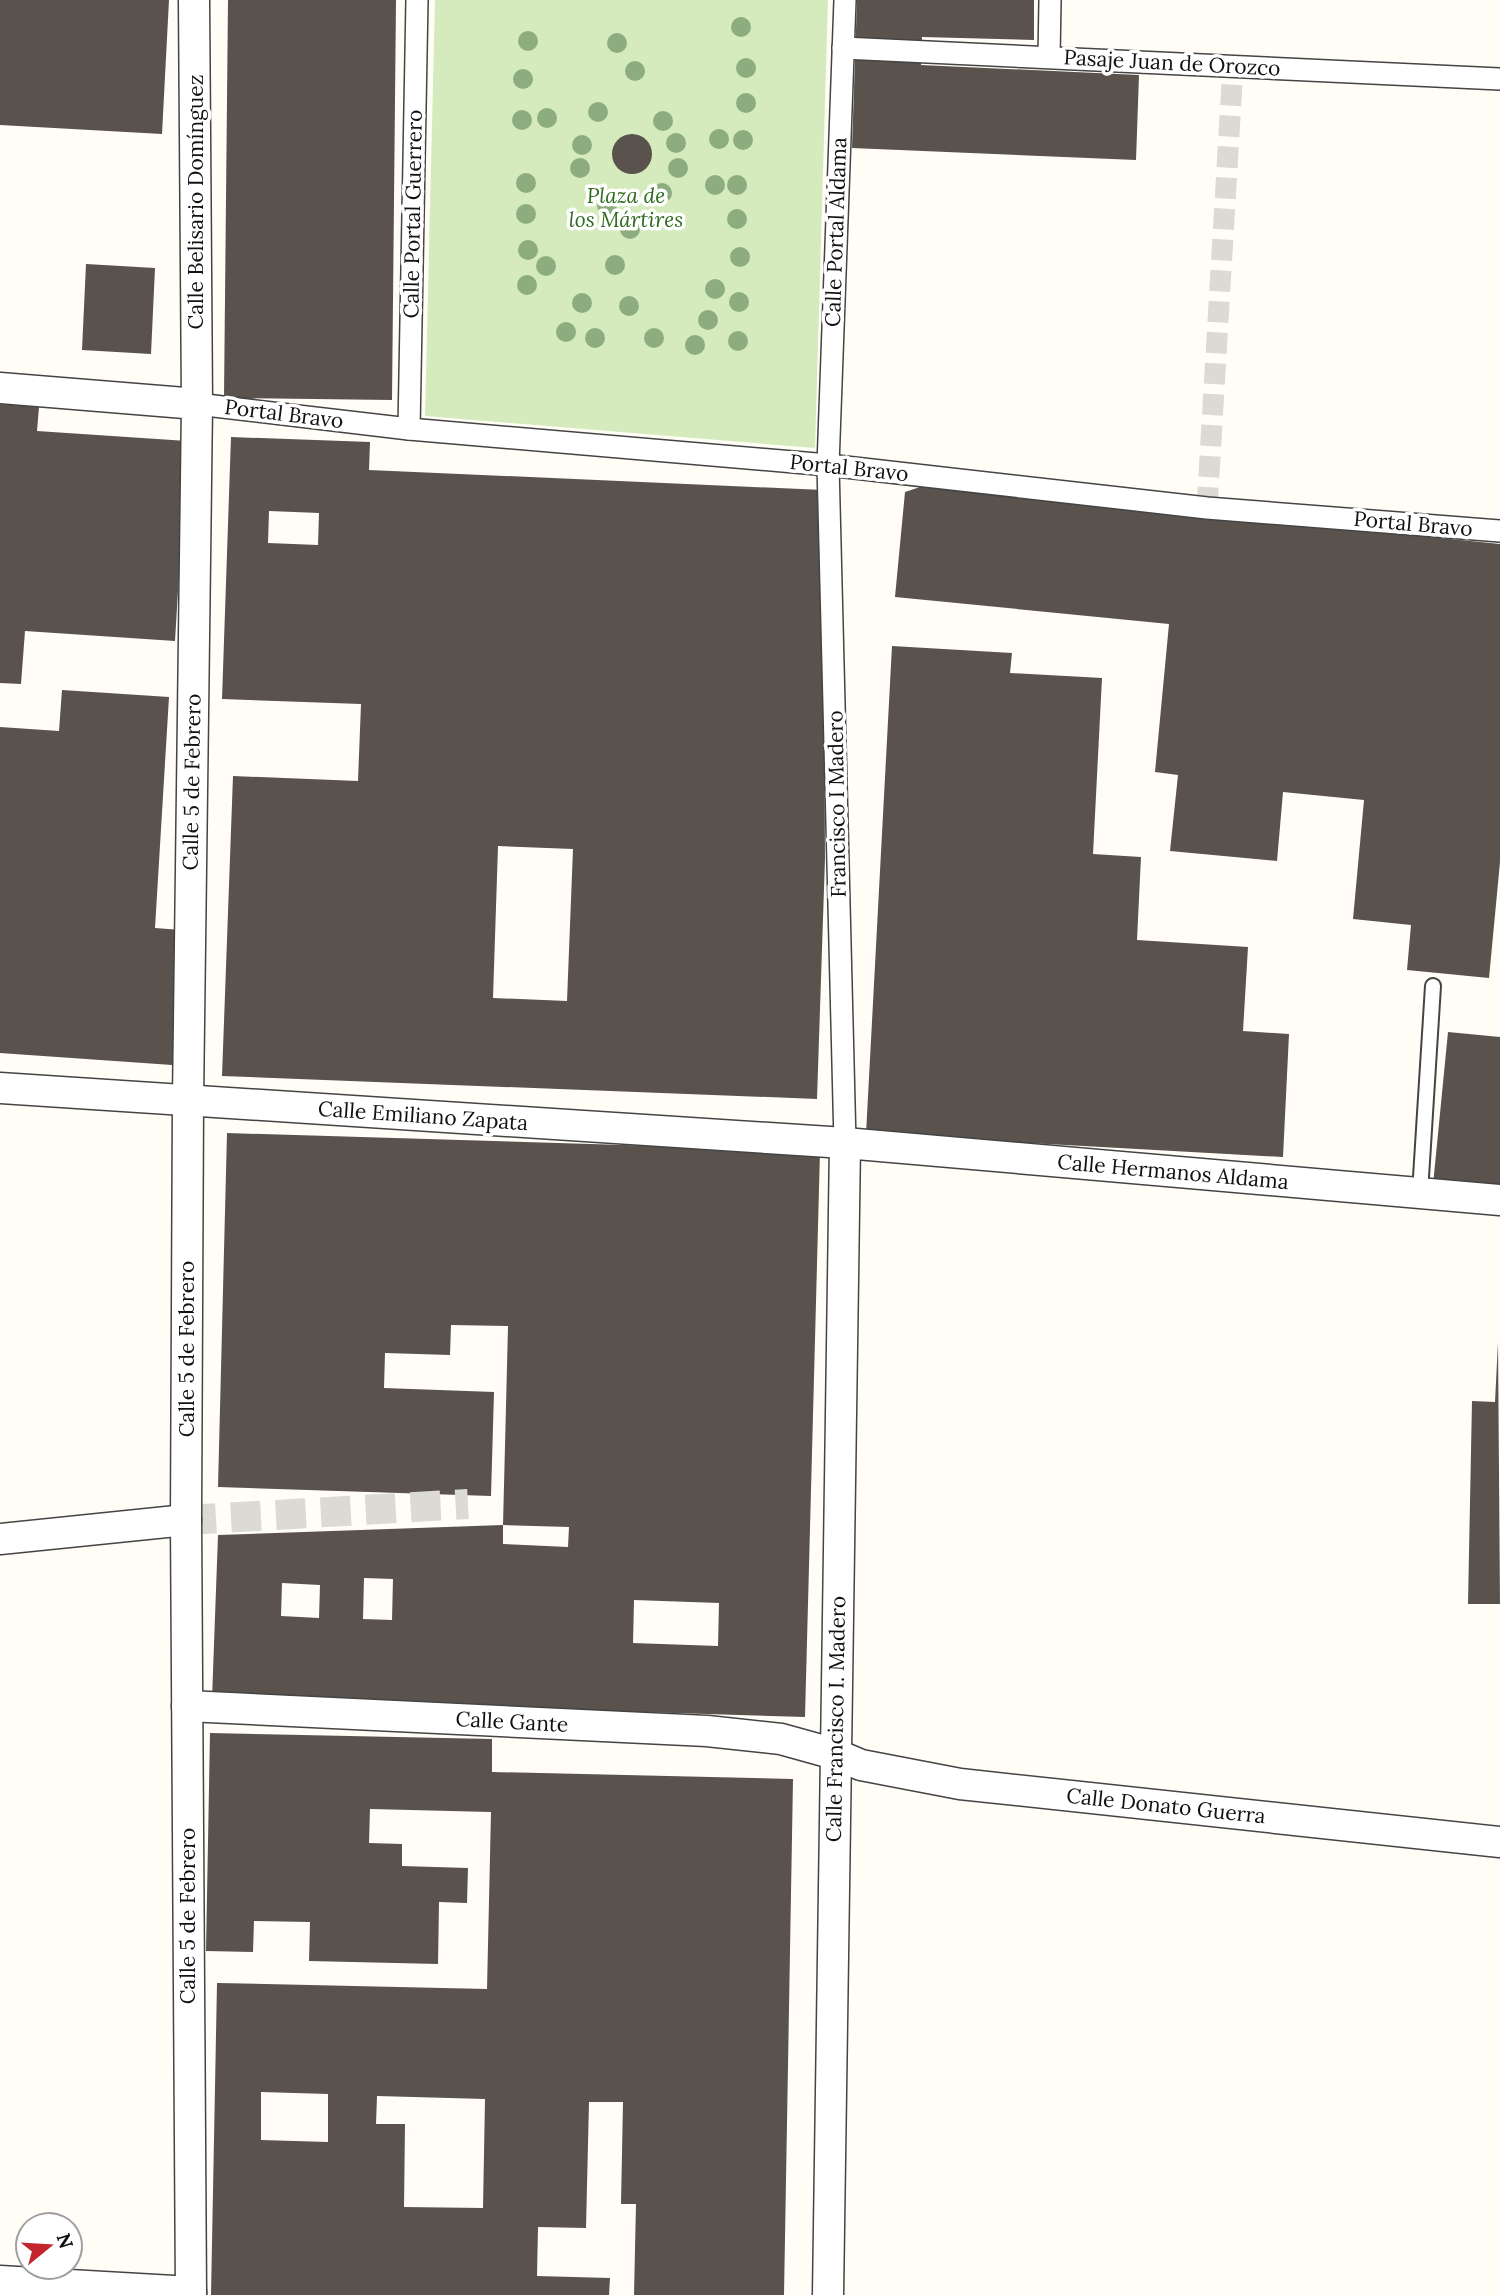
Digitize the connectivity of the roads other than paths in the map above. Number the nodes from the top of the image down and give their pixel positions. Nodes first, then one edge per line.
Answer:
1 (194, 0) edge
2 (417, 0) edge
3 (845, 0) edge
4 (1050, 0) edge
5 (843, 48) junction
6 (1049, 57) junction
7 (1500, 79) edge
8 (0, 388) edge
9 (197, 404) junction
10 (409, 429) junction
11 (828, 465) junction
12 (1500, 531) edge
13 (1433, 986) dead end
14 (0, 1087) edge
15 (188, 1100) junction
16 (845, 1143) junction
17 (1420, 1193) junction
18 (1500, 1200) edge
19 (186, 1520) junction
20 (0, 1539) edge
21 (187, 1706) junction
22 (835, 1754) junction
23 (1500, 1842) edge
24 (0, 2281) edge
25 (191, 2294) edge
26 (828, 2295) edge

1 - 9 street, Calle Belisario Domínguez
2 - 10 street, Calle Portal Guerrero
3 - 5 street, Calle Portal Aldama
4 - 6 street
5 - 6 street, Pasaje Juan de Orozco
5 - 11 street, Calle Portal Aldama
6 - 7 street, Pasaje Juan de Orozco
8 - 9 street
9 - 10 street, Portal Bravo
9 - 15 street, Calle 5 de Febrero
10 - 11 street, Portal Bravo
11 - 12 street, Portal Bravo
11 - 16 street, Francisco I Madero
13 - 17 lane
14 - 15 street, Calle Emiliano Zapata
15 - 16 street, Calle Emiliano Zapata
15 - 19 street, Calle 5 de Febrero
16 - 17 street, Calle Hermanos Aldama
16 - 22 street, Calle Francisco I. Madero
17 - 18 street, Calle Hermanos Aldama
19 - 20 street
19 - 21 street, Calle 5 de Febrero
21 - 22 street, Calle Gante
21 - 25 street, Calle 5 de Febrero
22 - 23 street, Calle Donato Guerra
22 - 26 street, Calle Francisco I. Madero
24 - 25 street

